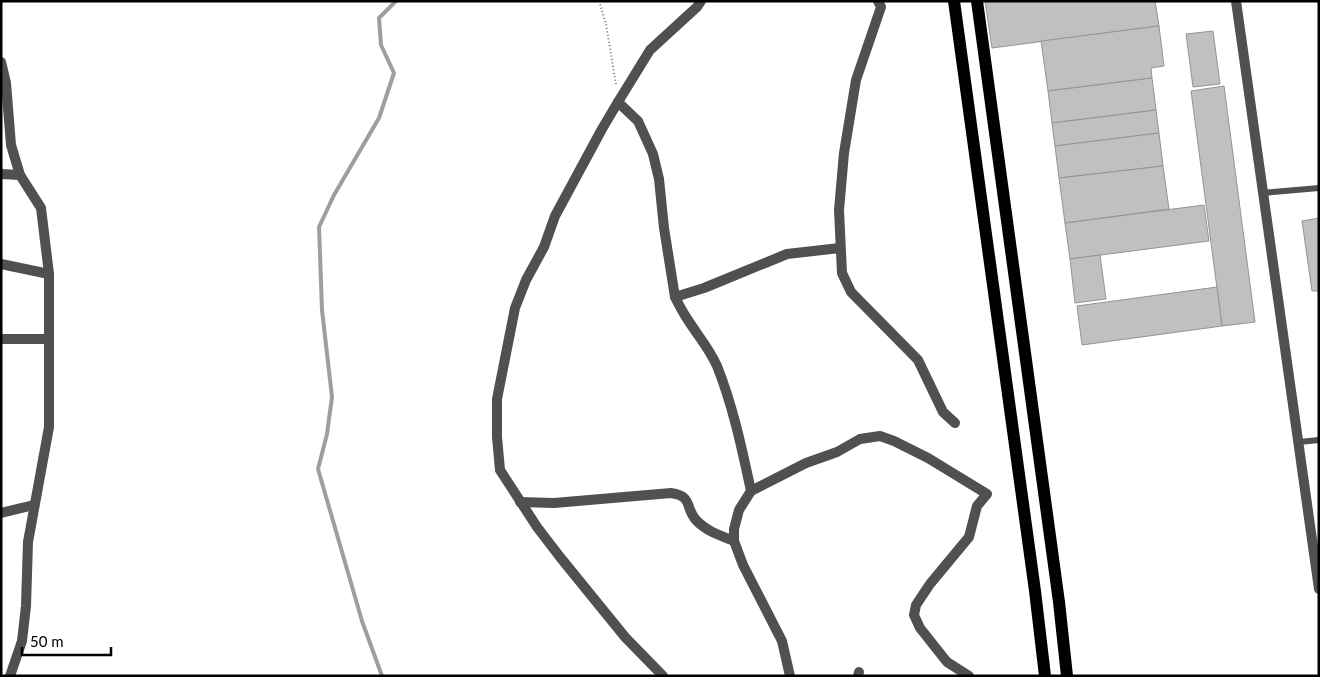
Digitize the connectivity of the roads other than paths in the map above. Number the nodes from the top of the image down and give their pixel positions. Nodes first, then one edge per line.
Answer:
1 (701, 1) edge
2 (878, 1) edge
3 (954, 1) edge
4 (977, 1) edge
5 (1236, 1) edge
6 (1, 62) edge
7 (4, 83) edge
8 (618, 102) junction
9 (1, 174) edge
10 (20, 175) junction
11 (1319, 188) edge
12 (1262, 193) junction
13 (840, 248) junction
14 (1, 264) edge
15 (48, 274) junction
16 (675, 297) junction
17 (1, 339) edge
18 (49, 339) junction
19 (955, 423) dead end
20 (1319, 440) edge
21 (1299, 442) junction
22 (751, 491) junction
23 (520, 502) junction
24 (34, 506) junction
25 (1, 513) edge
26 (734, 541) junction
27 (1319, 589) edge
28 (10, 676) edge
29 (663, 676) edge
30 (790, 676) edge
31 (969, 676) edge
32 (1045, 676) edge
33 (1067, 676) edge

1 - 8 street
2 - 13 street
3 - 32 main road
4 - 33 main road
5 - 12 street
6 - 7 street
7 - 10 street
8 - 16 street
8 - 23 street
9 - 10 street
10 - 15 street
11 - 12 lane
12 - 21 street
13 - 16 street
13 - 19 street
14 - 15 street
15 - 18 street
16 - 22 street
17 - 18 street
18 - 24 street
20 - 21 lane
21 - 27 street
22 - 26 street
22 - 31 street
23 - 26 street
23 - 29 street
24 - 25 street
24 - 28 street
26 - 30 street

